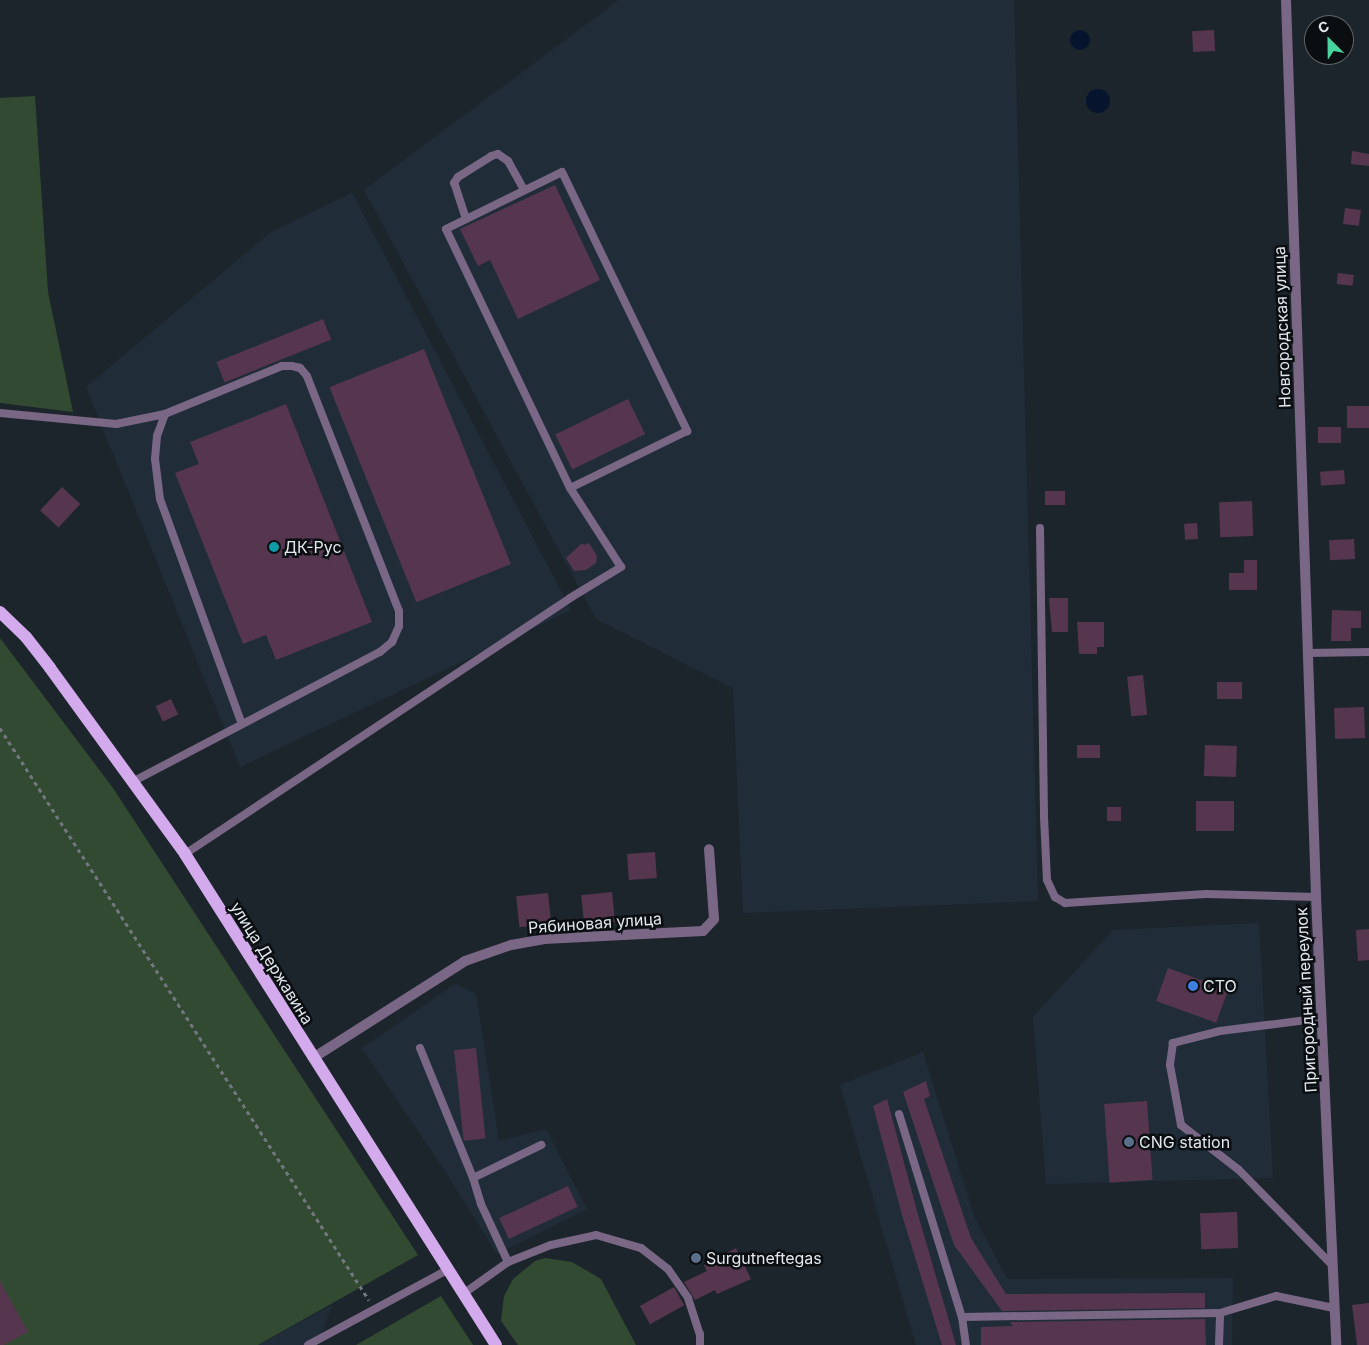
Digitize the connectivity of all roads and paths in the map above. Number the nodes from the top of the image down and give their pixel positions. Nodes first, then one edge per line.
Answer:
1 (1286, 0) edge
2 (524, 190) junction
3 (466, 219) junction
4 (0, 412) edge
5 (165, 414) junction
6 (570, 488) junction
7 (1040, 528) dead end
8 (0, 612) edge
9 (1369, 652) edge
10 (1308, 653) junction
11 (242, 724) junction
12 (0, 728) edge
13 (134, 781) junction
14 (708, 849) dead end
15 (184, 854) junction
16 (1316, 897) junction
17 (1322, 1018) junction
18 (420, 1048) dead end
19 (313, 1058) junction
20 (899, 1114) dead end
21 (541, 1145) dead end
22 (473, 1178) junction
23 (508, 1262) junction
24 (1332, 1264) junction
25 (447, 1270) junction
26 (463, 1294) junction
27 (1334, 1308) junction
28 (376, 1309) junction
29 (1220, 1313) junction
30 (962, 1317) junction
31 (308, 1345) edge
32 (496, 1345) edge
33 (700, 1345) edge
34 (966, 1345) edge
35 (1219, 1345) edge
36 (1336, 1345) edge

1 - 10 street, Новгородская улица
2 - 3 lane
2 - 3 lane
2 - 6 lane
3 - 6 lane
4 - 5 lane
5 - 11 lane
5 - 11 lane
6 - 15 lane
7 - 16 lane
8 - 13 main road, улица Державина
9 - 10 lane
10 - 16 street, Пригородный переулок
11 - 13 lane
12 - 28 path
13 - 15 main road, улица Державина
14 - 19 street, Рябиновая улица
15 - 19 main road, улица Державина
16 - 17 street, Пригородный переулок
17 - 24 street, Пригородный переулок
17 - 24 lane
18 - 22 lane
19 - 25 main road, улица Державина
20 - 30 lane
21 - 22 lane
22 - 23 lane
23 - 26 lane
23 - 33 lane
24 - 27 street, Пригородный переулок
25 - 26 main road, улица Державина
25 - 28 lane
26 - 32 main road, улица Державина
27 - 29 lane
27 - 36 street, Пригородный переулок
28 - 31 lane
29 - 30 lane
29 - 35 lane
30 - 34 lane

